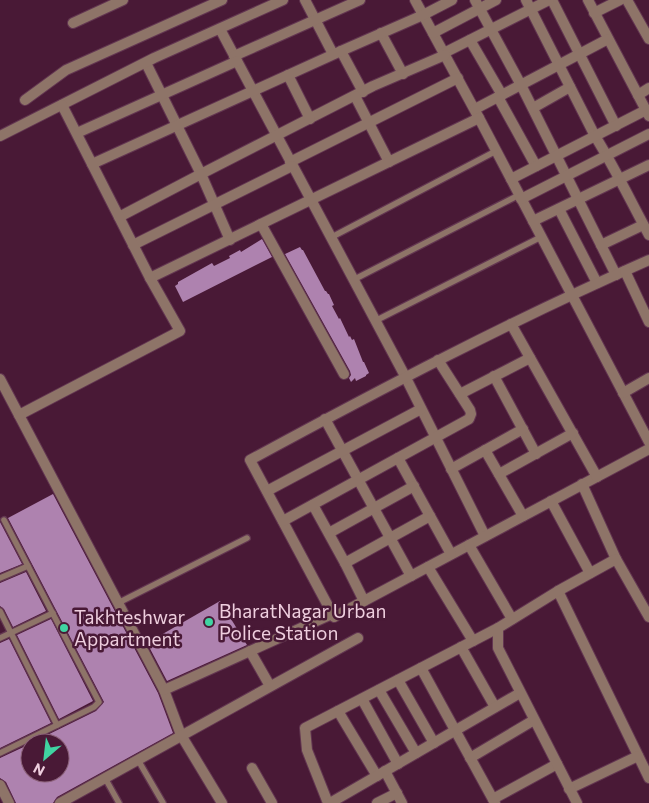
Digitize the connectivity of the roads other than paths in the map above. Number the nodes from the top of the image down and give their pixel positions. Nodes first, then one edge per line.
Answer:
1 (122, 0) edge
2 (222, 0) edge
3 (283, 0) edge
4 (305, 0) edge
5 (360, 0) edge
6 (414, 0) edge
7 (496, 0) edge
8 (551, 0) edge
9 (588, 0) edge
10 (620, 0) edge
11 (627, 0) edge
12 (449, 1) edge
13 (207, 3) edge
14 (477, 4) edge
15 (528, 5) edge
16 (594, 13) junction
17 (423, 15) junction
18 (315, 20) junction
19 (73, 23) dead end
20 (645, 24) edge
21 (220, 29) junction
22 (491, 29) junction
23 (381, 33) junction
24 (433, 33) junction
25 (608, 39) junction
26 (649, 39) edge
27 (470, 40) junction
28 (337, 52) junction
29 (444, 54) junction
30 (580, 54) junction
31 (236, 59) junction
32 (146, 63) junction
33 (559, 65) junction
34 (402, 74) junction
35 (288, 75) junction
36 (458, 78) junction
37 (521, 85) junction
38 (570, 87) junction
39 (649, 88) edge
40 (252, 91) junction
41 (162, 94) junction
42 (359, 94) junction
43 (638, 95) junction
44 (500, 96) junction
45 (25, 100) dead end
46 (62, 105) junction
47 (533, 108) junction
48 (477, 113) junction
49 (647, 113) edge
50 (310, 119) junction
51 (368, 122) junction
52 (177, 126) junction
53 (616, 126) junction
54 (77, 133) junction
55 (649, 134) edge
56 (0, 136) edge
57 (277, 136) junction
58 (595, 136) junction
59 (496, 151) junction
60 (607, 155) junction
61 (557, 156) junction
62 (389, 162) junction
63 (92, 164) junction
64 (291, 164) junction
65 (649, 165) edge
66 (536, 166) junction
67 (201, 174) junction
68 (567, 176) junction
69 (511, 179) junction
70 (619, 180) junction
71 (520, 197) junction
72 (578, 199) junction
73 (310, 200) junction
74 (214, 204) junction
75 (559, 209) junction
76 (119, 216) junction
77 (533, 221) junction
78 (261, 224) junction
79 (644, 225) junction
80 (649, 235) edge
81 (541, 237) junction
82 (330, 238) junction
83 (230, 240) junction
84 (133, 245) junction
85 (601, 245) junction
86 (649, 260) edge
87 (620, 273) junction
88 (150, 278) junction
89 (353, 280) junction
90 (597, 283) junction
91 (571, 294) junction
92 (375, 321) junction
93 (649, 322) edge
94 (511, 324) junction
95 (530, 358) junction
96 (438, 360) junction
97 (344, 374) dead end
98 (405, 376) junction
99 (494, 376) junction
100 (649, 378) edge
101 (0, 379) edge
102 (623, 393) junction
103 (460, 394) junction
104 (421, 409) junction
105 (19, 415) junction
106 (325, 419) junction
107 (523, 429) junction
108 (573, 434) junction
109 (436, 438) junction
110 (649, 442) edge
111 (649, 449) edge
112 (485, 450) junction
113 (342, 451) junction
114 (536, 454) junction
115 (398, 458) junction
116 (451, 469) junction
117 (499, 474) junction
118 (597, 476) junction
119 (357, 481) junction
120 (582, 484) junction
121 (414, 486) junction
122 (267, 491) junction
123 (551, 501) junction
124 (313, 505) junction
125 (372, 509) junction
126 (430, 516) junction
127 (523, 516) junction
128 (4, 520) dead end
129 (283, 521) junction
130 (329, 533) junction
131 (485, 536) junction
132 (247, 538) dead end
133 (389, 538) junction
134 (469, 545) junction
135 (451, 554) junction
136 (616, 559) junction
137 (345, 563) junction
138 (28, 566) junction
139 (428, 567) junction
140 (590, 573) junction
141 (410, 576) junction
142 (0, 578) edge
143 (558, 591) junction
144 (364, 601) junction
145 (118, 603) junction
146 (0, 611) edge
147 (53, 613) junction
148 (332, 614) junction
149 (649, 617) edge
150 (512, 619) junction
151 (498, 628) junction
152 (11, 633) junction
153 (0, 638) edge
154 (358, 638) dead end
155 (473, 641) junction
156 (461, 647) junction
157 (250, 651) junction
158 (421, 668) junction
159 (398, 680) junction
160 (270, 686) junction
161 (164, 690) junction
162 (379, 690) junction
163 (520, 693) junction
164 (362, 699) junction
165 (495, 708) junction
166 (338, 711) junction
167 (534, 720) junction
168 (57, 725) junction
169 (455, 730) junction
170 (181, 735) junction
171 (434, 743) junction
172 (0, 753) edge
173 (416, 753) junction
174 (638, 756) junction
175 (470, 758) junction
176 (138, 760) junction
177 (398, 764) junction
178 (556, 764) junction
179 (252, 768) dead end
180 (381, 773) junction
181 (105, 778) junction
182 (649, 778) edge
183 (0, 785) edge
184 (569, 789) junction
185 (397, 792) junction
186 (73, 800) edge
187 (161, 801) edge
188 (494, 801) edge
189 (574, 802) edge
190 (9, 803) edge
191 (60, 803) edge
192 (119, 803) edge
193 (152, 803) edge
194 (222, 803) edge
195 (272, 803) edge
196 (329, 803) edge
197 (377, 803) edge
198 (402, 803) edge

1 - 19 street
2 - 13 street
3 - 21 street
4 - 18 street
5 - 18 street
6 - 17 street
7 - 14 street
8 - 15 street
8 - 30 street
9 - 16 street
10 - 16 street
11 - 20 street
12 - 17 street
13 - 45 street
14 - 22 street
14 - 24 street
15 - 22 street
15 - 33 street
16 - 25 street
17 - 23 street
17 - 24 street
18 - 28 street
18 - 31 street
20 - 26 street
21 - 31 street
21 - 32 street
22 - 27 street
22 - 37 street
23 - 28 street
23 - 34 street
24 - 29 street
25 - 30 street
25 - 43 street
27 - 29 street
27 - 44 street
28 - 35 street
28 - 42 street
29 - 34 street
29 - 36 street
30 - 33 street
30 - 53 street
31 - 40 street
31 - 41 street
32 - 41 street
32 - 46 street
33 - 37 street
33 - 38 street
34 - 42 street
35 - 40 street
35 - 50 street
36 - 48 street
36 - 51 street
37 - 44 street
37 - 47 street
38 - 47 street
38 - 58 street
39 - 43 street
40 - 52 street
40 - 57 street
41 - 52 street
41 - 54 street
42 - 50 street
42 - 51 street
43 - 49 street
44 - 48 street
44 - 66 street
46 - 54 street
46 - 56 street
47 - 61 street
48 - 59 street
48 - 62 street
49 - 53 street
50 - 57 street
51 - 62 street
51 - 64 street
52 - 63 street
52 - 67 street
53 - 58 street
54 - 63 street
55 - 60 street
57 - 64 street
57 - 67 street
58 - 60 street
58 - 61 street
59 - 69 street
59 - 82 lane
60 - 68 street
60 - 70 street
61 - 66 street
61 - 68 street
62 - 73 street
63 - 76 street
64 - 73 street
64 - 74 street
65 - 70 street
66 - 69 street
67 - 74 street
67 - 76 street
68 - 71 street
68 - 72 street
69 - 71 street
70 - 72 street
70 - 79 street
71 - 77 street
71 - 89 lane
72 - 75 street
72 - 85 street
73 - 78 street
73 - 82 street
74 - 83 street
74 - 84 street
75 - 77 street
75 - 90 street
76 - 84 street
77 - 81 street
78 - 83 street
78 - 97 street
79 - 80 street
79 - 85 street
81 - 91 street
81 - 92 lane
82 - 89 street
83 - 88 street
84 - 88 street
85 - 87 street
86 - 87 street
87 - 90 street
87 - 93 street
88 - 105 street
89 - 92 street
90 - 91 street
91 - 94 street
91 - 102 street
92 - 98 street
94 - 95 street
94 - 96 street
95 - 99 street
95 - 108 street
96 - 98 street
96 - 103 street
98 - 104 street
98 - 106 street
99 - 103 street
99 - 107 street
100 - 102 street
101 - 105 street
102 - 110 street
103 - 109 street
104 - 109 street
104 - 113 street
105 - 145 street
106 - 113 street
106 - 122 street
107 - 112 street
107 - 114 street
108 - 114 street
108 - 118 street
109 - 115 street
109 - 116 street
111 - 118 street
112 - 116 street
112 - 117 street
113 - 119 street
113 - 122 street
114 - 117 street
115 - 119 street
115 - 121 street
116 - 131 street
117 - 127 street
118 - 120 street
119 - 124 street
119 - 125 street
120 - 123 street
120 - 136 street
121 - 125 street
121 - 126 street
122 - 129 street
123 - 127 street
123 - 140 street
124 - 129 street
124 - 130 street
125 - 130 street
125 - 133 street
126 - 133 street
126 - 135 street
127 - 131 street
128 - 138 lane
129 - 148 street
130 - 137 street
131 - 134 street
132 - 145 lane
133 - 137 street
133 - 141 street
134 - 135 street
134 - 150 street
135 - 139 street
136 - 140 street
136 - 149 street
137 - 144 street
138 - 142 lane
138 - 147 lane
139 - 141 street
139 - 155 street
140 - 143 street
141 - 144 street
143 - 150 street
143 - 174 street
144 - 148 street
145 - 161 street
146 - 152 lane
147 - 152 lane
147 - 168 lane
148 - 157 street
150 - 151 street
151 - 155 street
151 - 163 street
152 - 153 lane
152 - 168 lane
154 - 160 street
155 - 156 street
156 - 158 street
156 - 165 street
157 - 160 street
157 - 161 street
158 - 159 street
158 - 169 street
159 - 162 street
159 - 171 street
160 - 170 street
161 - 170 street
162 - 164 street
162 - 173 street
163 - 165 street
163 - 167 street
164 - 166 street
164 - 177 street
165 - 169 street
166 - 180 street
166 - 196 street
167 - 175 street
167 - 178 street
168 - 172 lane
169 - 171 street
169 - 175 street
170 - 176 street
170 - 194 street
171 - 173 street
173 - 177 street
174 - 182 street
174 - 184 street
175 - 188 street
176 - 181 street
176 - 187 lane
177 - 180 street
178 - 184 street
178 - 188 street
179 - 195 street
180 - 185 street
180 - 196 street
181 - 186 street
181 - 192 lane
183 - 190 street
184 - 189 street
185 - 197 street
185 - 198 street
186 - 191 street
187 - 193 lane

